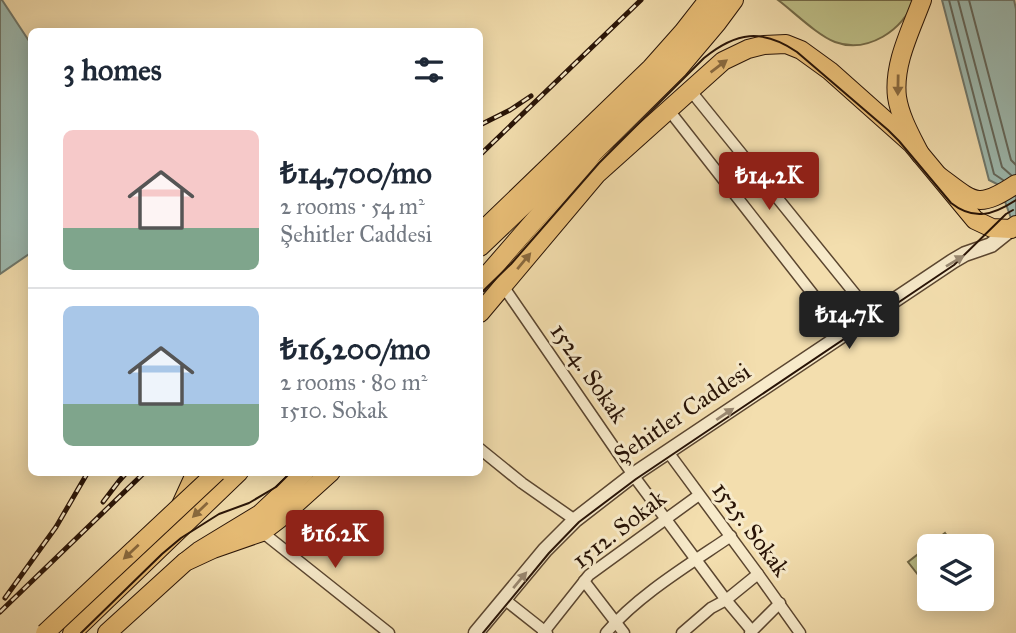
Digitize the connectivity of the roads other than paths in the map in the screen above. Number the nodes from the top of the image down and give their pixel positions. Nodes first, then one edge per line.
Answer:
1 (708, 0) edge
2 (723, 0) edge
3 (734, 0) edge
4 (922, 0) edge
5 (690, 90) junction
6 (668, 109) junction
7 (920, 154) junction
8 (939, 176) junction
9 (1016, 184) edge
10 (1014, 227) edge
11 (483, 230) edge
12 (483, 244) edge
13 (483, 280) edge
14 (503, 286) junction
15 (483, 309) edge
16 (872, 315) junction
17 (844, 334) junction
18 (483, 451) edge
19 (668, 452) junction
20 (633, 475) junction
21 (194, 476) edge
22 (213, 476) edge
23 (235, 476) edge
24 (301, 476) edge
25 (327, 476) edge
26 (699, 495) junction
27 (666, 518) junction
28 (575, 520) junction
29 (262, 532) junction
30 (731, 536) junction
31 (161, 547) junction
32 (696, 560) junction
33 (185, 562) junction
34 (758, 574) junction
35 (584, 581) junction
36 (504, 599) junction
37 (726, 600) junction
38 (780, 604) junction
39 (616, 622) junction
40 (545, 632) edge
41 (751, 632) edge
42 (45, 633) edge
43 (72, 633) edge
44 (107, 633) edge
45 (389, 633) edge
46 (476, 633) edge
47 (606, 633) edge
48 (624, 633) edge
49 (682, 633) edge
50 (800, 633) edge

1 - 11 main road
2 - 12 main road
3 - 13 main road
4 -> 7 main road
5 - 6 main road
5 -> 7 main road
5 - 16 street
14 -> 6 main road
6 - 17 street
7 - 8 main road
8 - 9 main road
8 - 10 main road
16 -> 10 street, Şehitler Caddesi
14 - 15 main road
14 - 20 street, 1524. Sokak
16 - 17 street, Şehitler Caddesi
19 -> 17 street, Şehitler Caddesi
18 - 28 street
19 - 20 street, Şehitler Caddesi
19 - 26 street, 1525. Sokak
20 - 27 street, 1524. Sokak
20 - 28 street, Şehitler Caddesi
21 - 31 main road
22 -> 42 main road, bridge
23 -> 31 main road
24 - 33 main road
25 - 29 main road
26 - 27 street, 1512. Sokak
26 - 30 street, 1525. Sokak
27 - 32 street, 1524. Sokak
27 - 35 street, 1512. Sokak
36 -> 28 street, Şehitler Caddesi
29 - 33 main road
29 - 45 street
30 - 32 street
30 - 34 street, 1525. Sokak
31 - 43 main road
32 - 37 street, 1524. Sokak
32 - 39 street
33 - 44 main road
34 - 37 street
34 - 38 street, 1525. Sokak
35 - 39 street
35 - 40 street, 1512. Sokak
36 - 40 street
36 - 46 street, Şehitler Caddesi
37 - 41 street, 1524. Sokak
37 - 49 street
38 - 41 street
38 - 50 street, 1525. Sokak
39 - 47 street
39 - 48 street

